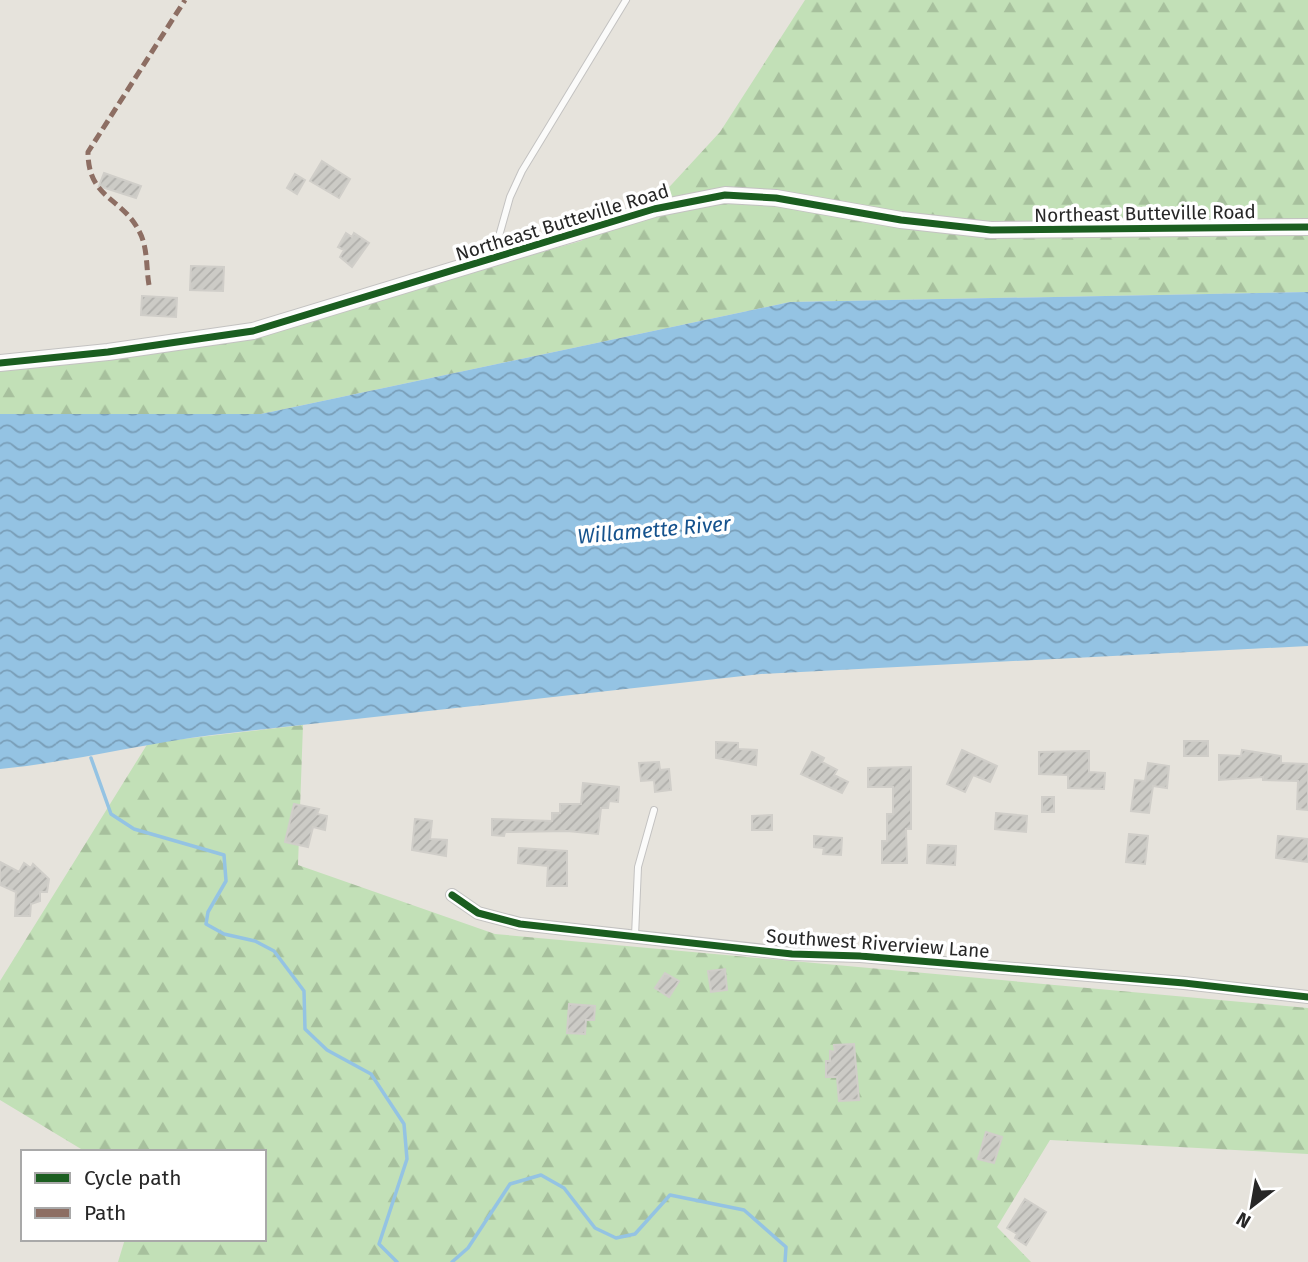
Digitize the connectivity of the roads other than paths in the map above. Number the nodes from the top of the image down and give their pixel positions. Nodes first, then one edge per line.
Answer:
1 (626, 0) edge
2 (1308, 227) edge
3 (492, 260) junction
4 (0, 363) edge
5 (654, 810) dead end
6 (453, 895) dead end
7 (635, 936) junction
8 (1308, 997) edge

1 - 3 lane
2 - 3 street, Northeast Butteville Road
3 - 4 street, Northeast Butteville Road
5 - 7 lane
6 - 7 street, Southwest Riverview Lane
7 - 8 street, Southwest Riverview Lane

